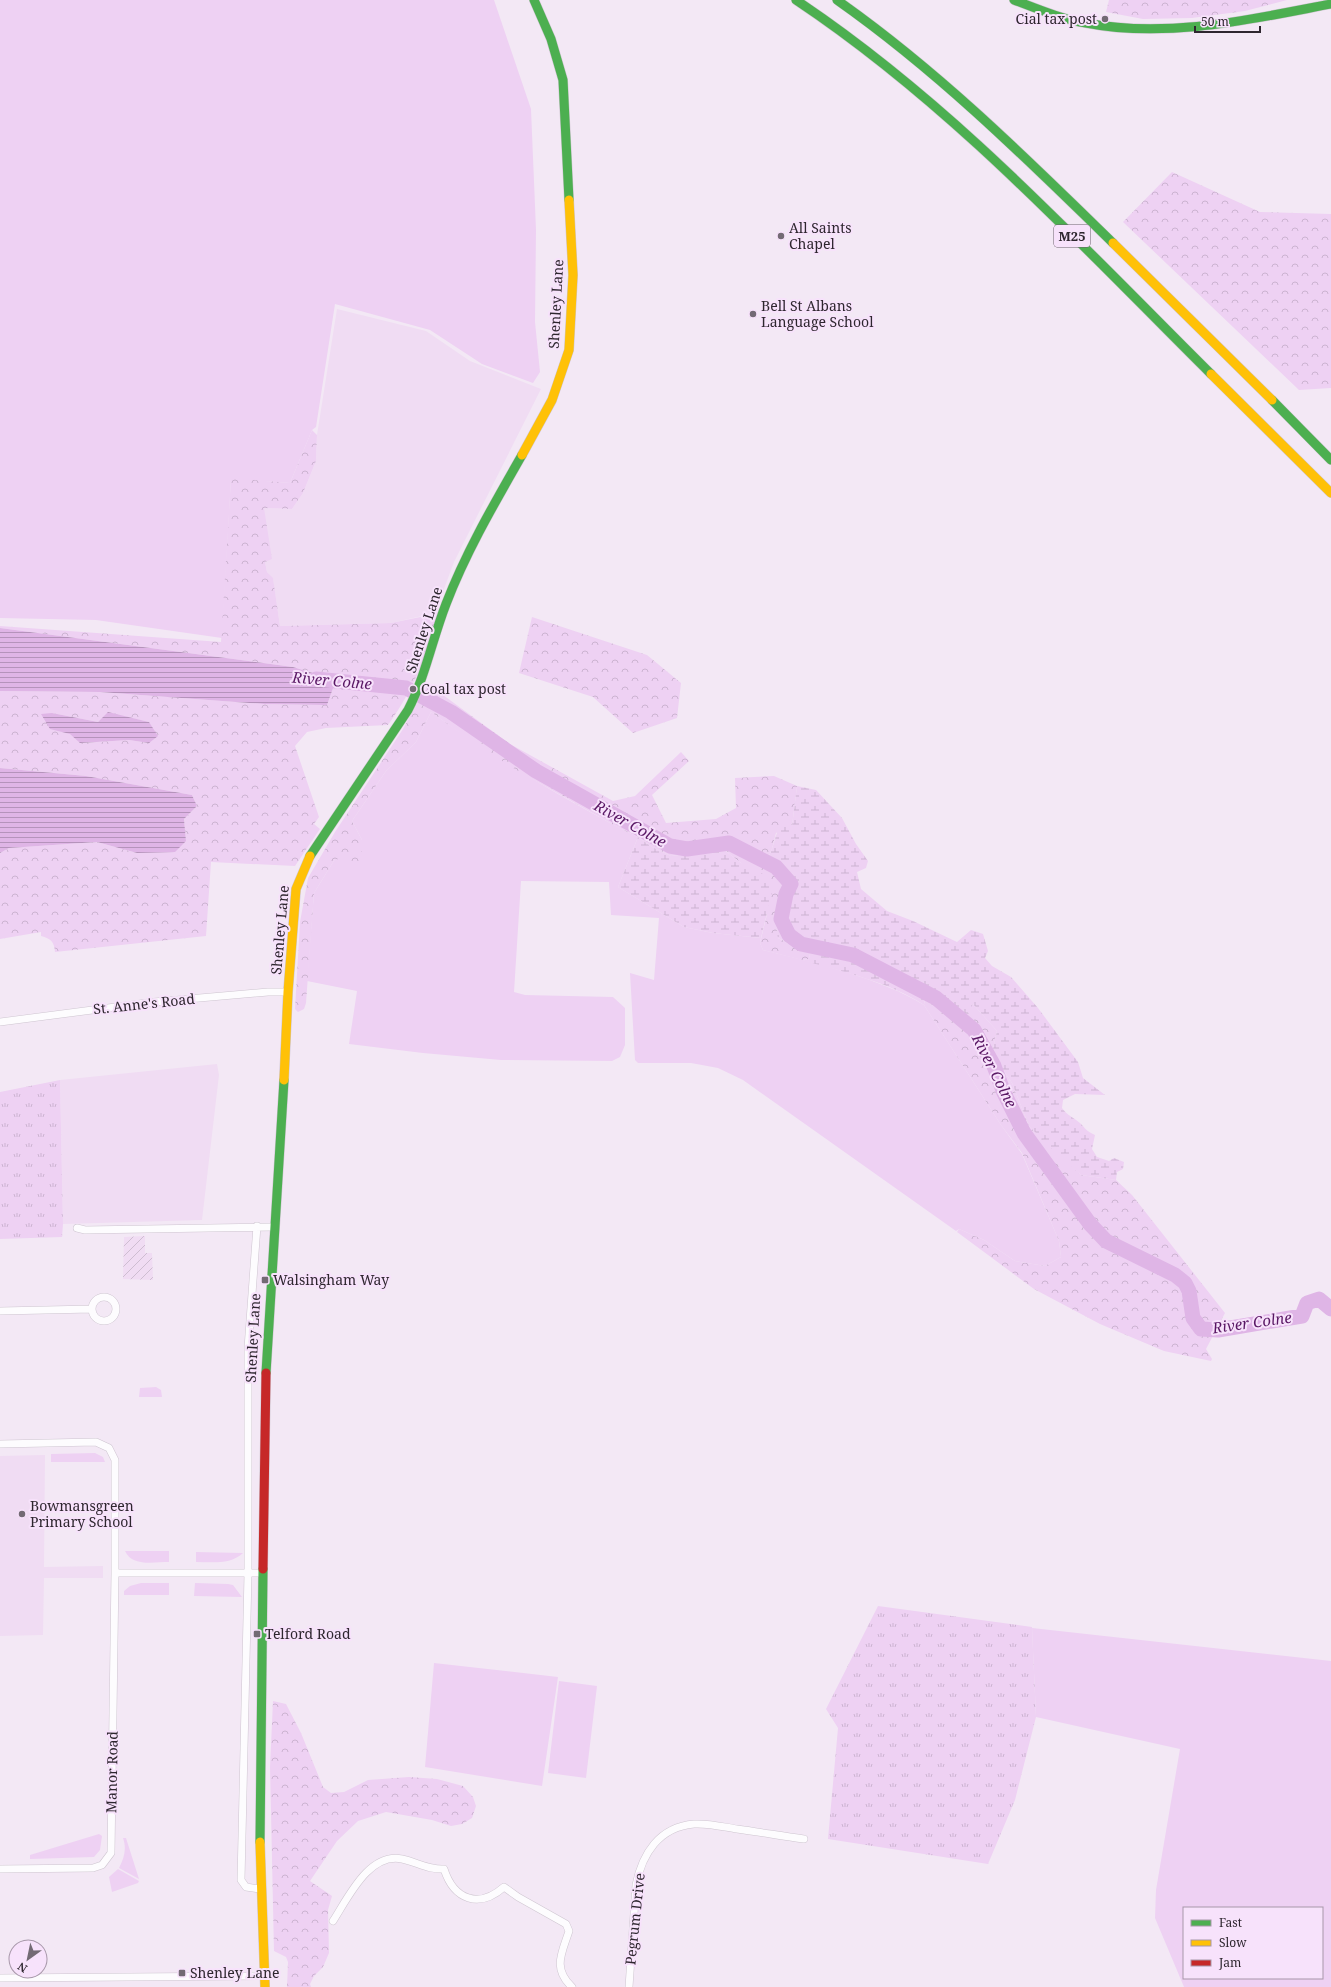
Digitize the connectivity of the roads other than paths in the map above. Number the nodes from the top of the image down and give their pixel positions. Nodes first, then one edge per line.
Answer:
1 (534, 0) edge
2 (796, 0) edge
3 (837, 0) edge
4 (1014, 0) edge
5 (1331, 4) edge
6 (1331, 460) edge
7 (1331, 493) edge
8 (288, 992) junction
9 (0, 1022) edge
10 (257, 1226) junction
11 (274, 1227) junction
12 (77, 1228) dead end
13 (92, 1309) dead end
14 (0, 1311) edge
15 (0, 1444) edge
16 (115, 1573) junction
17 (263, 1573) junction
18 (248, 1574) junction
19 (804, 1839) dead end
20 (0, 1869) edge
21 (260, 1888) junction
22 (333, 1921) dead end
23 (264, 1976) junction
24 (0, 1978) edge
25 (265, 1987) edge
26 (572, 1987) edge
27 (629, 1987) edge

1 - 8 main road, Shenley Lane
2 - 7 main road, M25
3 - 6 main road, M25
4 - 5 main road
8 - 9 street, St. Anne's Road
8 - 11 main road, Shenley Lane
10 - 11 street
10 - 12 street
10 - 18 street, Shenley Lane
11 - 17 main road, Shenley Lane
13 - 14 street
15 - 16 street
16 - 18 street
16 - 20 street, Manor Road
17 - 18 street
17 - 21 main road, Shenley Lane
18 - 21 street, Shenley Lane
19 - 27 street, Pegrum Drive
21 - 23 main road, Shenley Lane
22 - 26 street
23 - 24 street
23 - 25 main road, Shenley Lane

